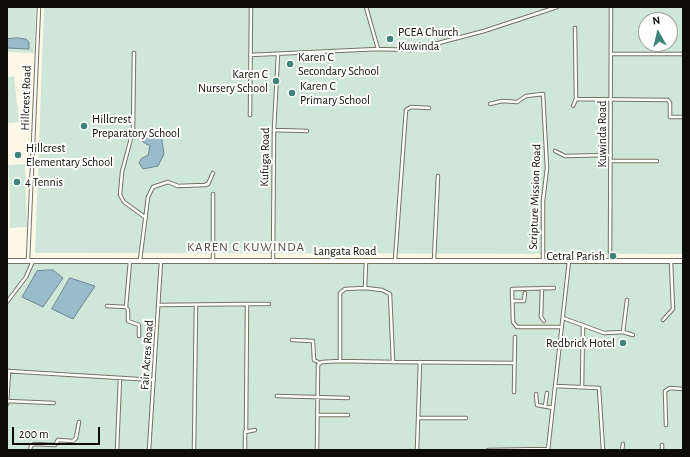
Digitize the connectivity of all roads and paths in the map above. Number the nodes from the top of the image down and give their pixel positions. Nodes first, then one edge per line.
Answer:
1 (39, 7) edge
2 (251, 7) edge
3 (366, 7) edge
4 (542, 7) edge
5 (557, 7) edge
6 (611, 7) edge
7 (543, 12) junction
8 (575, 28) dead end
9 (378, 49) junction
10 (134, 53) dead end
11 (278, 54) junction
12 (611, 54) junction
13 (683, 54) edge
14 (250, 55) junction
15 (576, 99) junction
16 (611, 100) junction
17 (490, 104) dead end
18 (573, 106) dead end
19 (429, 108) dead end
20 (250, 115) dead end
21 (683, 117) edge
22 (274, 130) junction
23 (307, 131) dead end
24 (554, 151) dead end
25 (611, 155) junction
26 (611, 161) junction
27 (657, 161) dead end
28 (213, 173) dead end
29 (438, 176) dead end
30 (213, 194) dead end
31 (146, 218) junction
32 (28, 260) junction
33 (34, 260) junction
34 (130, 260) junction
35 (140, 260) junction
36 (161, 260) junction
37 (396, 260) junction
38 (434, 260) junction
39 (610, 260) junction
40 (7, 261) edge
41 (213, 261) junction
42 (273, 261) junction
43 (366, 261) junction
44 (543, 261) junction
45 (569, 261) junction
46 (670, 261) junction
47 (683, 261) edge
48 (365, 288) junction
49 (542, 288) junction
50 (554, 288) dead end
51 (525, 293) dead end
52 (627, 300) dead end
53 (512, 301) junction
54 (7, 302) edge
55 (247, 304) junction
56 (269, 304) dead end
57 (159, 305) junction
58 (196, 305) junction
59 (107, 306) dead end
60 (126, 307) junction
61 (563, 318) junction
62 (663, 320) dead end
63 (544, 321) dead end
64 (583, 325) junction
65 (562, 326) junction
66 (623, 332) junction
67 (633, 335) dead end
68 (139, 336) dead end
69 (515, 337) dead end
70 (292, 340) dead end
71 (340, 361) junction
72 (393, 362) junction
73 (420, 362) junction
74 (514, 362) junction
75 (320, 363) junction
76 (8, 371) edge
77 (120, 378) junction
78 (154, 380) junction
79 (556, 386) junction
80 (582, 386) junction
81 (683, 389) edge
82 (514, 392) dead end
83 (547, 393) dead end
84 (536, 394) dead end
85 (277, 396) dead end
86 (317, 397) junction
87 (348, 398) dead end
88 (7, 402) edge
89 (54, 403) dead end
90 (545, 406) junction
91 (553, 408) junction
92 (318, 415) junction
93 (348, 415) dead end
94 (418, 418) junction
95 (466, 418) dead end
96 (79, 422) dead end
97 (666, 425) dead end
98 (255, 430) dead end
99 (246, 431) junction
100 (623, 444) dead end
101 (662, 446) dead end
102 (30, 450) edge
103 (117, 450) edge
104 (149, 450) edge
105 (194, 450) edge
106 (245, 450) edge
107 (317, 450) edge
108 (417, 450) edge
109 (488, 450) edge
110 (548, 450) edge
111 (603, 450) edge
112 (622, 450) edge
113 (662, 450) edge

1 - 32 street, Hillcrest Road
2 - 14 street
3 - 9 street
4 - 7 street
5 - 7 street
6 - 12 street, Kuwinda Road
7 - 9 street
8 - 15 street
9 - 11 street
10 - 31 street
11 - 14 street
11 - 22 street, Kufuga Road
12 - 13 street
12 - 16 street, Kuwinda Road
14 - 20 street
15 - 16 street
15 - 18 street
16 - 21 street
16 - 25 street, Kuwinda Road
17 - 44 street, Scripture Mission Road
19 - 37 street
22 - 23 street
22 - 42 street, Kufuga Road
24 - 25 street
25 - 26 street, Kuwinda Road
26 - 27 street
26 - 39 street, Kuwinda Road
28 - 31 street
29 - 38 street
30 - 41 street
31 - 35 street
32 - 33 main road, Langata Road
32 - 40 main road, Langata Road
33 - 34 main road, Langata Road
33 - 54 street
34 - 35 main road, Langata Road
34 - 60 street
35 - 36 main road, Langata Road
36 - 41 main road, Langata Road
36 - 57 street, Fair Acres Road
37 - 38 main road, Langata Road
37 - 43 main road, Langata Road
38 - 44 main road, Langata Road
39 - 45 main road, Langata Road
39 - 46 main road, Langata Road
41 - 42 main road, Langata Road
42 - 43 main road, Langata Road
43 - 48 street
44 - 45 main road, Langata Road
45 - 61 street
46 - 47 main road, Langata Road
46 - 62 street
48 - 71 street
48 - 72 street
49 - 50 street
49 - 53 street
49 - 63 street
51 - 53 street
52 - 66 street
53 - 65 street
55 - 56 street
55 - 58 street
55 - 99 street
57 - 58 street
57 - 78 street, Fair Acres Road
58 - 105 street
59 - 60 street
60 - 68 street
61 - 64 street
61 - 65 street
64 - 66 street
64 - 80 street
65 - 79 street
66 - 67 street
69 - 74 street
70 - 75 street
71 - 72 street
71 - 75 street
72 - 73 street
73 - 74 street
73 - 94 street
74 - 82 street
75 - 86 street
76 - 77 street
76 - 88 street
77 - 78 street
77 - 103 street
78 - 104 street, Fair Acres Road
79 - 80 street
79 - 91 street
80 - 111 street
81 - 97 street
83 - 90 street
84 - 90 street
85 - 86 street
86 - 87 street
86 - 92 street
88 - 89 street
90 - 91 street
91 - 110 street
92 - 93 street
92 - 107 street
94 - 95 street
94 - 108 street
96 - 102 street
98 - 99 street
99 - 106 street
100 - 112 street
101 - 113 street
109 - 110 street

